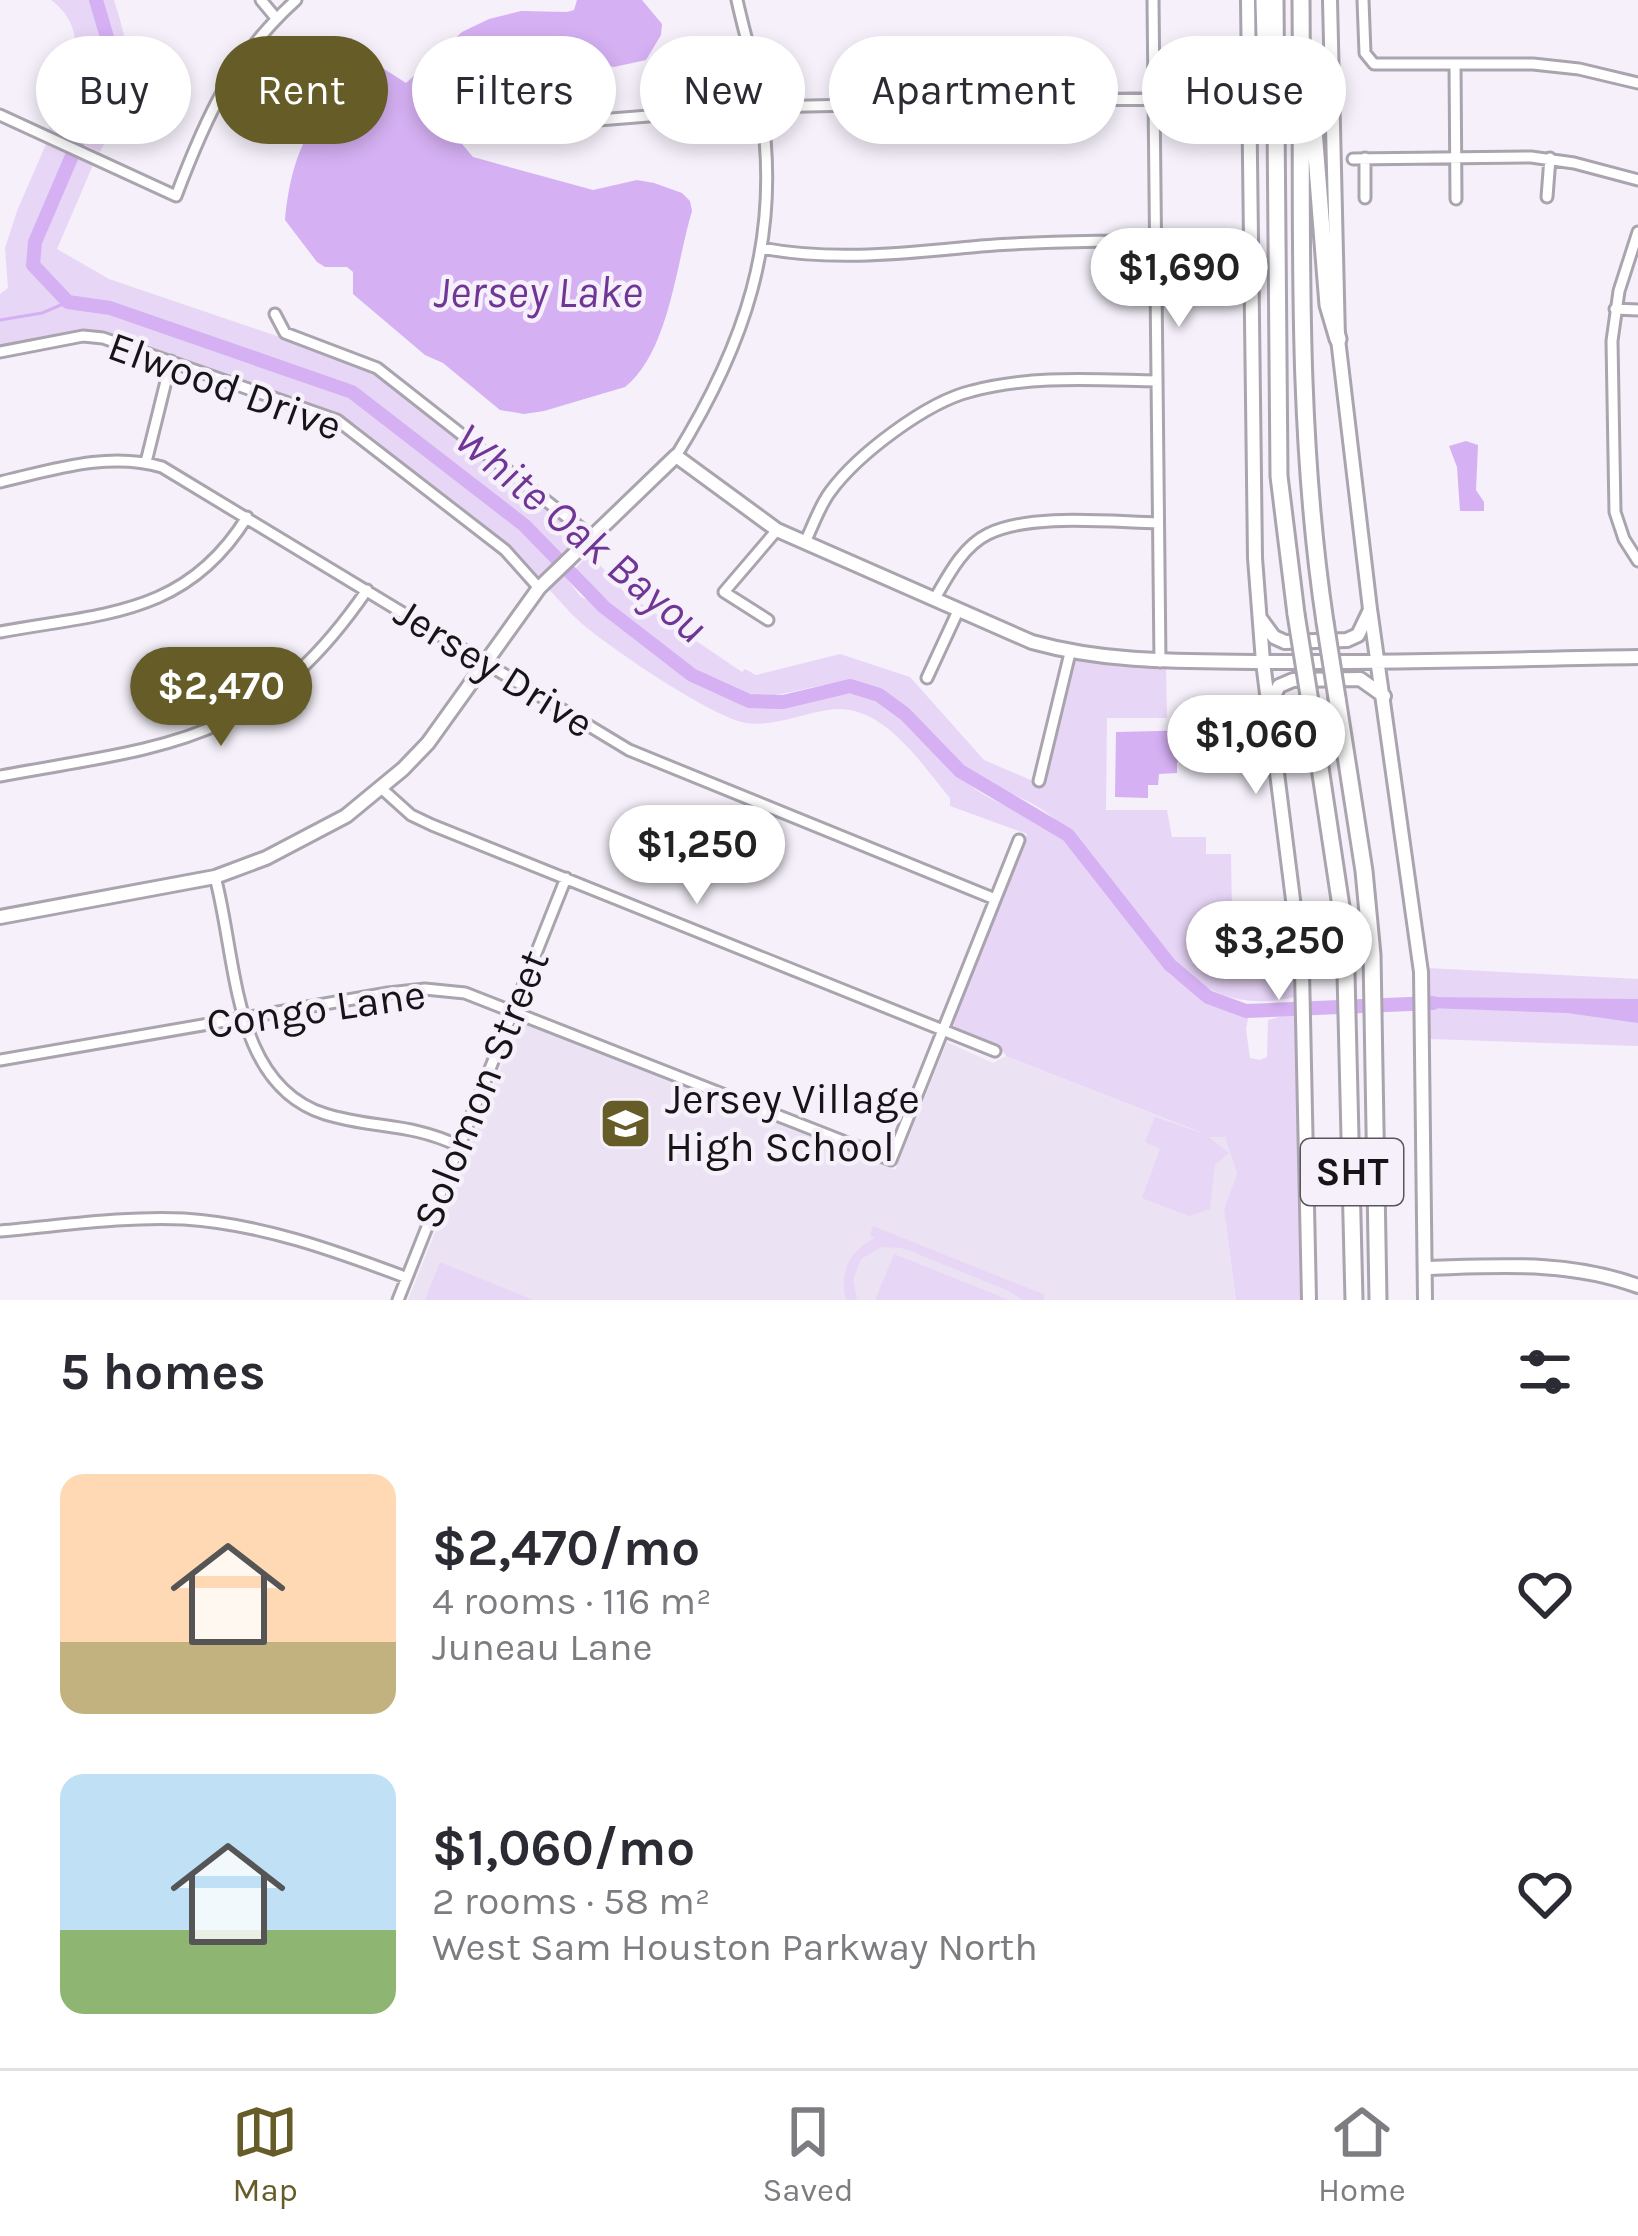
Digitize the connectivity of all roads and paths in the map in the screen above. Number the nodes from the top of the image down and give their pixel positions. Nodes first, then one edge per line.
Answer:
1 (261, 0) edge
2 (296, 0) edge
3 (737, 0) edge
4 (1153, 0) edge
5 (1248, 0) edge
6 (1264, 0) edge
7 (1275, 0) edge
8 (1301, 0) edge
9 (1330, 0) edge
10 (1364, 0) edge
11 (277, 17) junction
12 (745, 36) edge
13 (1154, 36) edge
14 (1301, 36) edge
15 (1455, 64) junction
16 (1638, 83) edge
17 (1142, 98) edge
18 (805, 106) edge
19 (0, 115) edge
20 (764, 144) edge
21 (1155, 144) edge
22 (1302, 144) edge
23 (1315, 144) edge
24 (1456, 157) junction
25 (1276, 158) junction
26 (1550, 158) junction
27 (1638, 180) edge
28 (1546, 197) dead end
29 (1365, 198) dead end
30 (1456, 199) dead end
31 (1638, 232) edge
32 (1156, 240) junction
33 (761, 248) junction
34 (1615, 309) junction
35 (1638, 310) edge
36 (275, 314) dead end
37 (1338, 339) junction
38 (0, 352) edge
39 (171, 361) junction
40 (1157, 381) junction
41 (676, 456) junction
42 (146, 462) junction
43 (0, 482) edge
44 (247, 517) junction
45 (1158, 523) junction
46 (777, 530) junction
47 (591, 536) junction
48 (805, 542) junction
49 (1636, 559) edge
50 (539, 588) junction
51 (367, 590) junction
52 (934, 600) junction
53 (1370, 609) junction
54 (958, 611) junction
55 (1259, 617) junction
56 (768, 620) dead end
57 (0, 632) edge
58 (1070, 653) junction
59 (1638, 657) edge
60 (487, 662) junction
61 (1160, 662) junction
62 (1263, 662) junction
63 (1380, 663) junction
64 (927, 678) dead end
65 (1385, 697) junction
66 (1269, 705) junction
67 (0, 776) edge
68 (1039, 781) dead end
69 (381, 788) junction
70 (1019, 840) dead end
71 (215, 877) junction
72 (566, 878) junction
73 (995, 899) junction
74 (0, 917) edge
75 (513, 1012) junction
76 (245, 1016) junction
77 (943, 1030) junction
78 (995, 1051) dead end
79 (0, 1060) edge
80 (459, 1146) junction
81 (0, 1231) edge
82 (1425, 1268) junction
83 (405, 1277) junction
84 (1638, 1286) edge
85 (398, 1300) edge
86 (1310, 1300) edge
87 (1354, 1300) edge
88 (1378, 1300) edge
89 (1425, 1300) edge

1 - 11 street
2 - 11 street
3 - 12 street
4 - 13 street
5 - 55 main road
6 - 25 highway
7 - 25 highway, SHT
8 - 14 highway, SHT
9 - 37 main road
10 - 15 street
11 - 19 street
15 - 16 street
15 - 24 street
17 - 18 street
20 - 33 street
21 - 32 street
22 - 88 highway, SHT, bridge
23 - 37 highway
24 - 26 street
24 - 29 street
24 - 30 street
25 - 87 highway, SHT, bridge
26 - 27 street
26 - 28 street
31 - 34 street
32 - 33 street
32 - 40 street
33 - 41 street
34 - 35 street
34 - 49 street
36 - 47 street
37 - 53 main road
38 - 39 street, Elwood Drive
39 - 42 street
39 - 50 street, Elwood Drive
40 - 45 street
40 - 48 street
41 - 46 main road
41 - 47 main road
42 - 43 street, Jersey Drive
42 - 44 street, Jersey Drive
44 - 51 street, Jersey Drive
44 - 57 street
45 - 52 street
45 - 61 street
46 - 48 main road
46 - 56 street
47 - 50 main road
48 - 52 main road
50 - 60 main road
51 - 60 street, Jersey Drive
51 - 67 street
52 - 54 main road
53 - 55 main road
53 - 63 main road
54 - 58 main road
54 - 64 street
55 - 62 main road
58 - 61 main road
58 - 68 street
59 - 63 main road
60 - 69 main road
60 - 73 street, Jersey Drive
61 - 62 main road
62 - 63 main road
62 - 66 main road
63 - 65 main road
65 - 66 main road
65 - 82 main road
66 - 86 main road
69 - 71 main road
69 - 72 street
70 - 73 street
71 - 74 main road
71 - 76 street
72 - 75 street, Solomon Street
72 - 77 street
73 - 77 street
75 - 76 street, Congo Lane
75 - 77 street, Congo Lane
75 - 80 street, Solomon Street
76 - 79 street, Congo Lane
76 - 80 street
77 - 78 street
80 - 83 street, Solomon Street
81 - 83 street
82 - 84 main road
82 - 89 main road
83 - 85 street, Solomon Street

